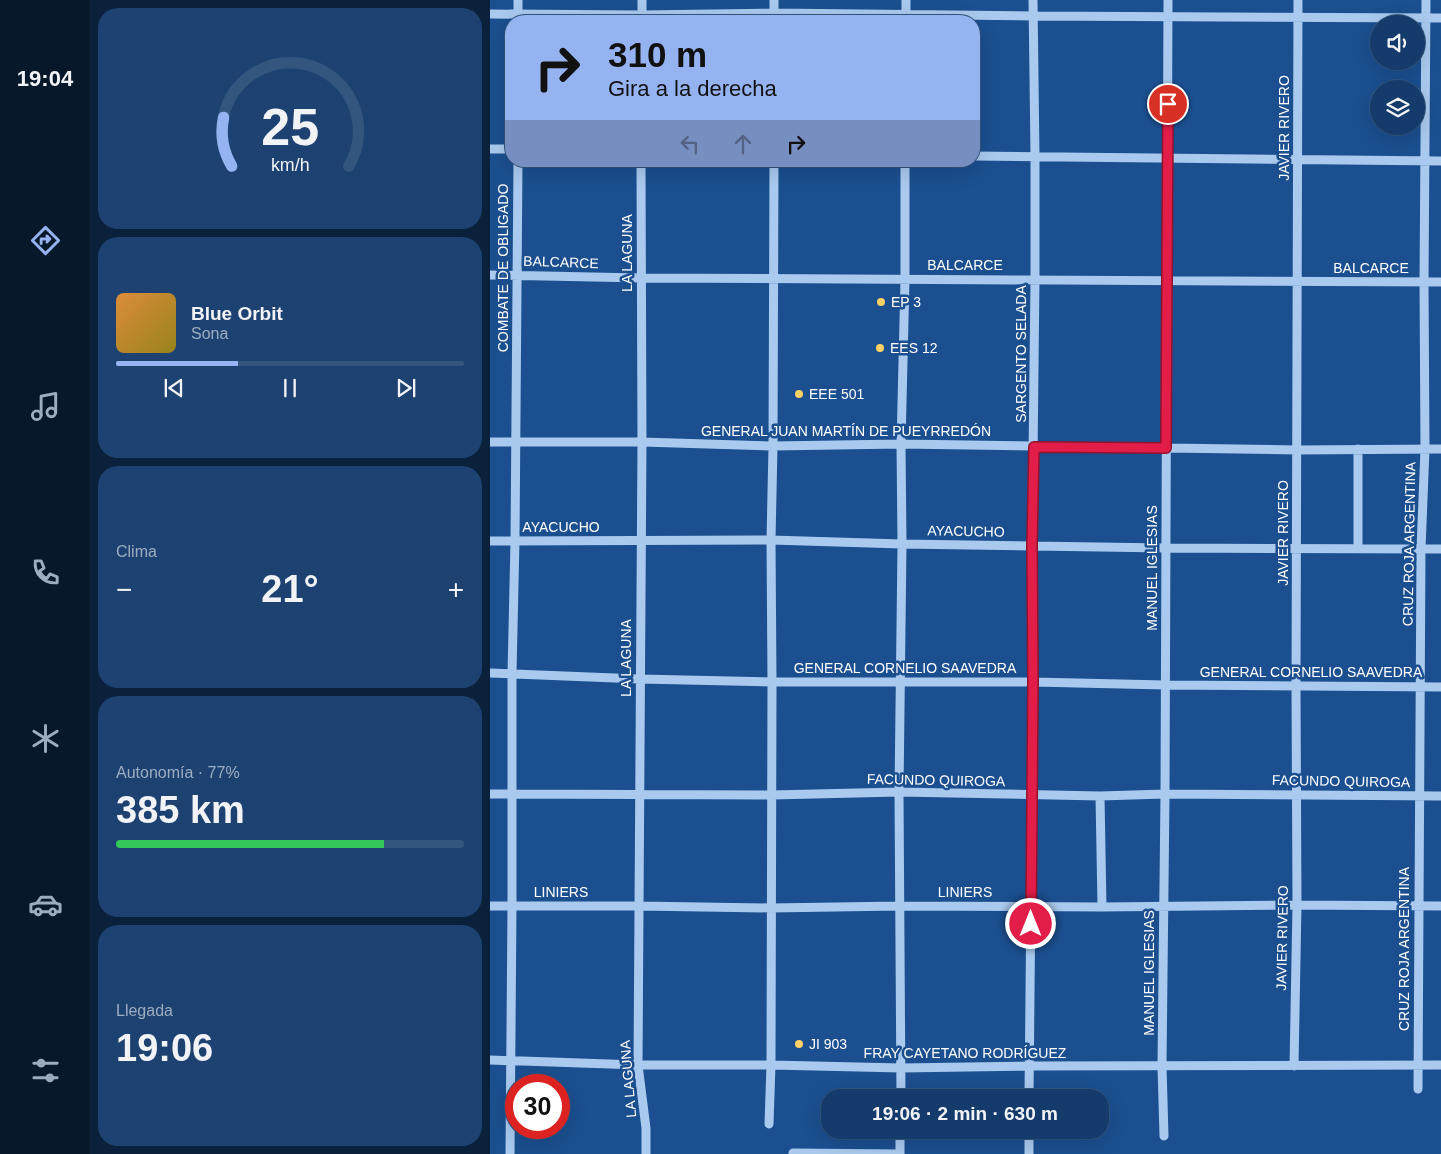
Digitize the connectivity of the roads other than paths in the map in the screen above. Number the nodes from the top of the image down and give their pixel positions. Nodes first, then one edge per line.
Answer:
1 (518, 0) edge
2 (642, 0) edge
3 (774, 0) edge
4 (906, 0) edge
5 (1032, 0) edge
6 (1168, 0) edge
7 (1298, 0) edge
8 (1426, 0) edge
9 (490, 14) edge
10 (518, 15) edge
11 (642, 15) edge
12 (774, 15) edge
13 (906, 15) edge
14 (505, 16) edge
15 (1033, 16) junction
16 (1168, 16) junction
17 (980, 17) edge
18 (1298, 17) junction
19 (1426, 18) junction
20 (1441, 18) edge
21 (490, 149) edge
22 (505, 149) edge
23 (980, 156) edge
24 (1035, 156) junction
25 (1167, 158) junction
26 (1298, 159) junction
27 (1424, 160) junction
28 (1441, 160) edge
29 (518, 167) edge
30 (641, 167) edge
31 (774, 167) edge
32 (905, 167) edge
33 (516, 274) junction
34 (490, 275) edge
35 (641, 278) junction
36 (773, 278) junction
37 (905, 279) junction
38 (1035, 279) junction
39 (1167, 280) junction
40 (1297, 281) junction
41 (1424, 282) junction
42 (1441, 282) edge
43 (490, 442) edge
44 (516, 442) junction
45 (642, 442) junction
46 (901, 444) junction
47 (773, 446) junction
48 (1034, 447) junction
49 (1166, 448) junction
50 (1358, 449) junction
51 (1425, 449) junction
52 (1441, 449) edge
53 (1297, 450) junction
54 (771, 540) junction
55 (490, 541) edge
56 (515, 541) junction
57 (641, 541) junction
58 (902, 544) junction
59 (1032, 546) junction
60 (1165, 548) junction
61 (1296, 548) junction
62 (1358, 548) junction
63 (1421, 549) junction
64 (1441, 549) edge
65 (490, 673) edge
66 (512, 674) junction
67 (640, 679) junction
68 (772, 682) junction
69 (900, 682) junction
70 (1033, 682) junction
71 (1165, 685) junction
72 (1296, 686) junction
73 (1420, 687) junction
74 (1441, 687) edge
75 (899, 792) junction
76 (490, 794) edge
77 (512, 794) junction
78 (639, 794) junction
79 (1032, 794) junction
80 (1165, 794) junction
81 (1296, 794) junction
82 (772, 795) junction
83 (1100, 796) junction
84 (1419, 796) junction
85 (1441, 796) edge
86 (1297, 905) junction
87 (490, 906) edge
88 (512, 906) junction
89 (639, 906) junction
90 (900, 906) junction
91 (1031, 906) junction
92 (1418, 906) junction
93 (1441, 906) edge
94 (1102, 907) junction
95 (1163, 907) junction
96 (771, 908) junction
97 (490, 1060) edge
98 (511, 1060) junction
99 (638, 1065) junction
100 (771, 1065) junction
101 (1417, 1065) junction
102 (1441, 1065) edge
103 (1030, 1066) junction
104 (1162, 1066) junction
105 (1294, 1066) junction
106 (900, 1068) junction
107 (900, 1089) edge
108 (1030, 1089) edge
109 (1418, 1089) dead end
110 (769, 1124) dead end
111 (1164, 1136) dead end
112 (900, 1139) edge
113 (1029, 1139) edge
114 (793, 1153) edge
115 (510, 1154) edge
116 (646, 1154) edge
117 (900, 1154) edge
118 (1029, 1154) edge

1 - 10 street
2 - 11 street
3 - 12 street
4 - 13 street
5 - 15 street, SARGENTO SELADA
6 - 16 street, MANUEL IGLESIAS
7 - 18 street, JAVIER RIVERO
8 - 19 street, CRUZ ROJA ARGENTINA
9 - 14 street
15 - 16 street
15 - 17 street
15 - 24 street, SARGENTO SELADA
16 - 18 street
16 - 25 street, MANUEL IGLESIAS
18 - 19 street
18 - 26 street, JAVIER RIVERO
19 - 20 street
19 - 27 street, CRUZ ROJA ARGENTINA
21 - 22 street
23 - 24 street
24 - 25 street
24 - 38 street, SARGENTO SELADA
25 - 26 street
25 - 39 street, MANUEL IGLESIAS
26 - 27 street
26 - 40 street, JAVIER RIVERO
27 - 28 street
27 - 41 street, CRUZ ROJA ARGENTINA
29 - 33 street, COMBATE DE OBLIGADO
30 - 35 street, LA LAGUNA
31 - 36 street
32 - 37 street
33 - 34 street, BALCARCE
33 - 35 street, BALCARCE
33 - 44 street, COMBATE DE OBLIGADO
35 - 36 street, BALCARCE
35 - 45 street, LA LAGUNA
36 - 37 street, BALCARCE
36 - 47 street
37 - 38 street, BALCARCE
37 - 46 street
38 - 39 street, BALCARCE
38 - 48 street, SARGENTO SELADA
39 - 40 street, BALCARCE
39 - 49 street, MANUEL IGLESIAS
40 - 41 street, BALCARCE
40 - 53 street, JAVIER RIVERO
41 - 42 street, BALCARCE
41 - 51 street, CRUZ ROJA ARGENTINA
43 - 44 street, GENERAL JUAN MARTÍN DE PUEYRREDÓN
44 - 45 street, GENERAL JUAN MARTÍN DE PUEYRREDÓN
44 - 56 street, COMBATE DE OBLIGADO
45 - 47 street, GENERAL JUAN MARTÍN DE PUEYRREDÓN
45 - 57 street, LA LAGUNA
46 - 47 street, GENERAL JUAN MARTÍN DE PUEYRREDÓN
46 - 48 street, GENERAL JUAN MARTÍN DE PUEYRREDÓN
46 - 58 street
47 - 54 street
48 - 49 street, GENERAL JUAN MARTÍN DE PUEYRREDÓN
48 - 59 street, SARGENTO SELADA
49 - 53 street, GENERAL JUAN MARTÍN DE PUEYRREDÓN
49 - 60 street, MANUEL IGLESIAS
50 - 51 street, GENERAL JUAN MARTÍN DE PUEYRREDÓN
50 - 53 street, GENERAL JUAN MARTÍN DE PUEYRREDÓN
50 - 62 street
51 - 52 street, GENERAL JUAN MARTÍN DE PUEYRREDÓN
51 - 63 street, CRUZ ROJA ARGENTINA
53 - 61 street, JAVIER RIVERO
54 - 57 street, AYACUCHO
54 - 58 street, AYACUCHO
54 - 68 street
55 - 56 street, AYACUCHO
56 - 57 street, AYACUCHO
56 - 66 street, COMBATE DE OBLIGADO
57 - 67 street, LA LAGUNA
58 - 59 street, AYACUCHO
58 - 69 street
59 - 60 street, AYACUCHO
59 - 70 street, SARGENTO SELADA
60 - 61 street, AYACUCHO
60 - 71 street, MANUEL IGLESIAS
61 - 62 street, AYACUCHO
61 - 72 street, JAVIER RIVERO
62 - 63 street, AYACUCHO
63 - 64 street, AYACUCHO
63 - 73 street, CRUZ ROJA ARGENTINA
65 - 66 street, GENERAL CORNELIO SAAVEDRA
66 - 67 street, GENERAL CORNELIO SAAVEDRA
66 - 77 street, COMBATE DE OBLIGADO
67 - 68 street, GENERAL CORNELIO SAAVEDRA
67 - 78 street, LA LAGUNA
68 - 69 street, GENERAL CORNELIO SAAVEDRA
68 - 82 street
69 - 70 street, GENERAL CORNELIO SAAVEDRA
69 - 75 street
70 - 71 street, GENERAL CORNELIO SAAVEDRA
70 - 79 street, SARGENTO SELADA
71 - 72 street, GENERAL CORNELIO SAAVEDRA
71 - 80 street, MANUEL IGLESIAS
72 - 73 street, GENERAL CORNELIO SAAVEDRA
72 - 81 street, JAVIER RIVERO
73 - 74 street, GENERAL CORNELIO SAAVEDRA
73 - 84 street, CRUZ ROJA ARGENTINA
75 - 79 street, FACUNDO QUIROGA
75 - 82 street, FACUNDO QUIROGA
75 - 90 street
76 - 77 street, FACUNDO QUIROGA
77 - 78 street, FACUNDO QUIROGA
77 - 88 street, COMBATE DE OBLIGADO
78 - 82 street, FACUNDO QUIROGA
78 - 89 street, LA LAGUNA
79 - 83 street, FACUNDO QUIROGA
79 - 91 street, SARGENTO SELADA
80 - 81 street, FACUNDO QUIROGA
80 - 83 street, FACUNDO QUIROGA
80 - 95 street, MANUEL IGLESIAS
81 - 84 street, FACUNDO QUIROGA
81 - 86 street, JAVIER RIVERO
82 - 96 street
83 - 94 street
84 - 85 street, FACUNDO QUIROGA
84 - 92 street, CRUZ ROJA ARGENTINA
86 - 92 street, LINIERS
86 - 95 street, LINIERS
86 - 105 street, JAVIER RIVERO
87 - 88 street, LINIERS
88 - 89 street, LINIERS
88 - 98 street, COMBATE DE OBLIGADO
89 - 96 street, LINIERS
89 - 99 street, LA LAGUNA
90 - 91 street, LINIERS
90 - 96 street, LINIERS
90 - 106 street
91 - 94 street, LINIERS
91 - 103 street, SARGENTO SELADA
92 - 93 street, LINIERS
92 - 101 street, CRUZ ROJA ARGENTINA
94 - 95 street, LINIERS
95 - 104 street, MANUEL IGLESIAS
96 - 100 street
97 - 98 street, FRAY CAYETANO RODRÍGUEZ
98 - 99 street, FRAY CAYETANO RODRÍGUEZ
98 - 115 street, COMBATE DE OBLIGADO
99 - 100 street, FRAY CAYETANO RODRÍGUEZ
99 - 116 street, LA LAGUNA
100 - 106 street, FRAY CAYETANO RODRÍGUEZ
100 - 110 street
101 - 102 street, FRAY CAYETANO RODRÍGUEZ
101 - 105 street, FRAY CAYETANO RODRÍGUEZ
101 - 109 street, CRUZ ROJA ARGENTINA
103 - 104 street, FRAY CAYETANO RODRÍGUEZ
103 - 106 street, FRAY CAYETANO RODRÍGUEZ
103 - 108 street, SARGENTO SELADA
104 - 105 street, FRAY CAYETANO RODRÍGUEZ
104 - 111 street, MANUEL IGLESIAS
106 - 107 street
112 - 117 street
113 - 118 street
114 - 117 street

